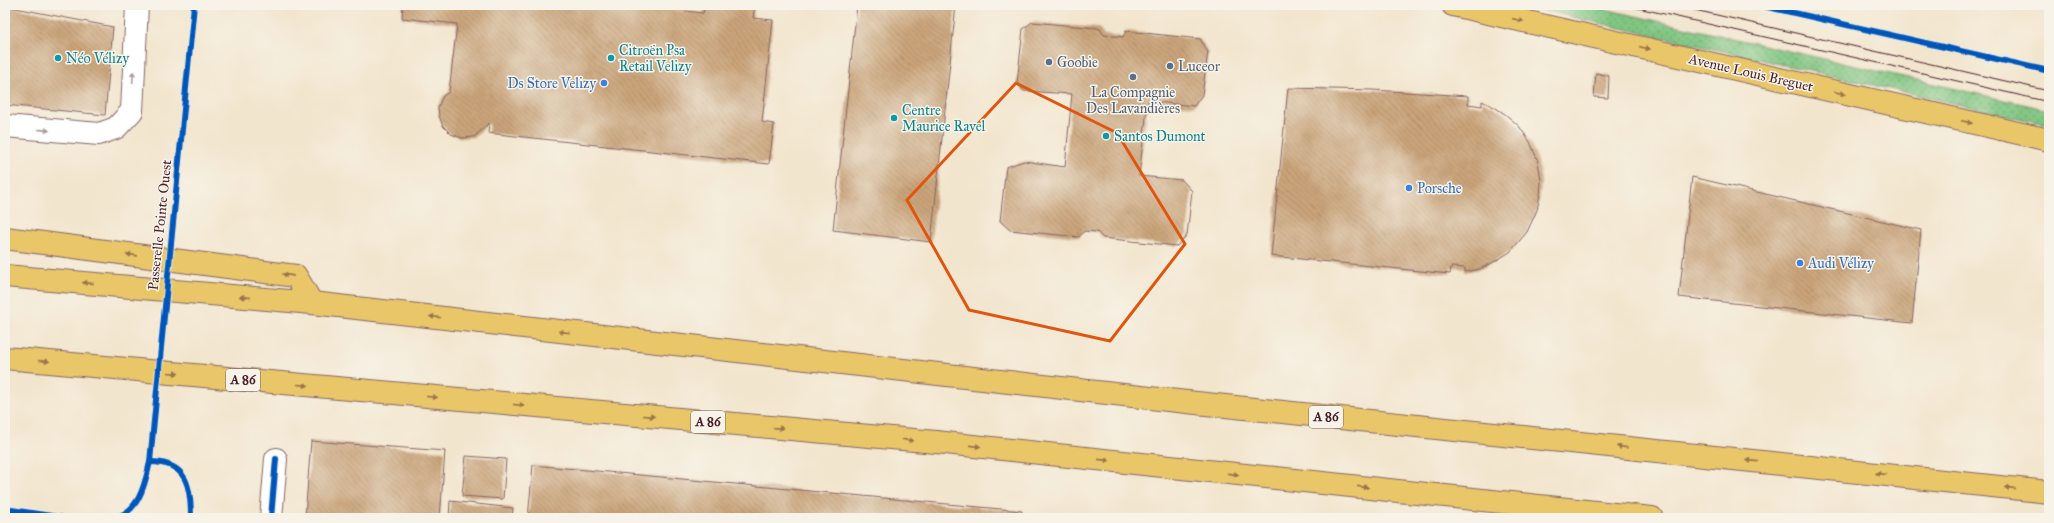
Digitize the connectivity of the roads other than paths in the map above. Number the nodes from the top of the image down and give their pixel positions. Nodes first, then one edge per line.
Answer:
1 (137, 5) edge
2 (1453, 5) edge
3 (5, 126) edge
4 (2049, 140) edge
5 (5, 238) edge
6 (5, 276) edge
7 (312, 303) junction
8 (5, 358) edge
9 (276, 459) dead end
10 (2049, 492) edge
11 (271, 518) edge
12 (1652, 518) edge

3 -> 1 street
2 -> 4 main road, Avenue Louis Breguet
7 -> 5 main road
7 -> 6 main road, A 86
10 -> 7 main road, A 86
8 -> 12 main road, A 86
9 - 11 street

